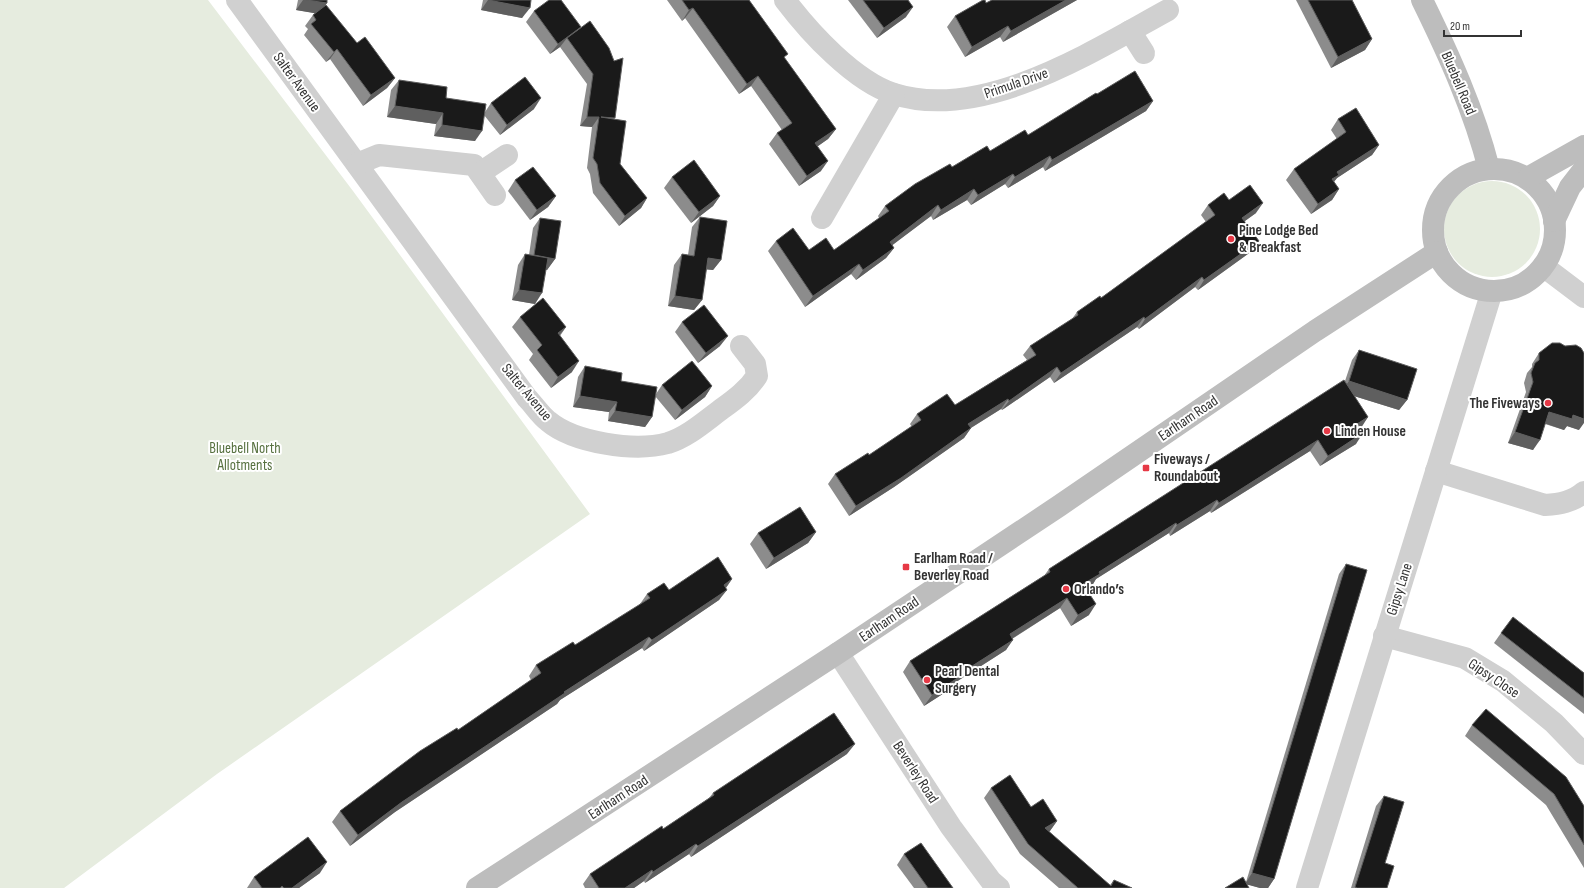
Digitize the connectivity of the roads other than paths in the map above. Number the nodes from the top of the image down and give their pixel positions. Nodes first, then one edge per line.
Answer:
1 (237, 0) edge
2 (785, 0) edge
3 (1422, 0) edge
4 (1168, 10) dead end
5 (1130, 30) junction
6 (1144, 53) dead end
7 (894, 94) junction
8 (1584, 146) edge
9 (507, 155) dead end
10 (357, 164) junction
11 (1489, 169) junction
12 (1584, 169) edge
13 (480, 173) junction
14 (1529, 177) junction
15 (495, 195) dead end
16 (822, 218) dead end
17 (1554, 221) junction
18 (1437, 252) junction
19 (1543, 266) junction
20 (1492, 291) junction
21 (1584, 297) edge
22 (741, 346) dead end
23 (1436, 471) junction
24 (1584, 492) edge
25 (1384, 636) junction
26 (838, 653) junction
27 (1584, 754) edge
28 (477, 888) edge
29 (999, 888) edge
30 (1307, 888) edge

1 - 10 street, Salter Avenue
2 - 7 street, Primula Drive
3 - 11 main road, Bluebell Road
4 - 5 street, Primula Drive
5 - 6 street
5 - 7 street, Primula Drive
7 - 16 street
8 - 14 main road
9 - 13 street
10 - 13 street
10 - 22 street, Salter Avenue
11 - 14 main road
11 - 18 main road
12 - 17 main road
13 - 15 street
14 - 17 main road
17 - 19 main road
18 - 20 main road
18 - 26 main road, Earlham Road
19 - 20 main road
19 - 21 street
20 - 23 street, Gipsy Lane
23 - 24 street
23 - 25 street, Gipsy Lane
25 - 27 street, Gipsy Close
25 - 30 street, Gipsy Lane
26 - 28 main road, Earlham Road
26 - 29 street, Beverley Road

